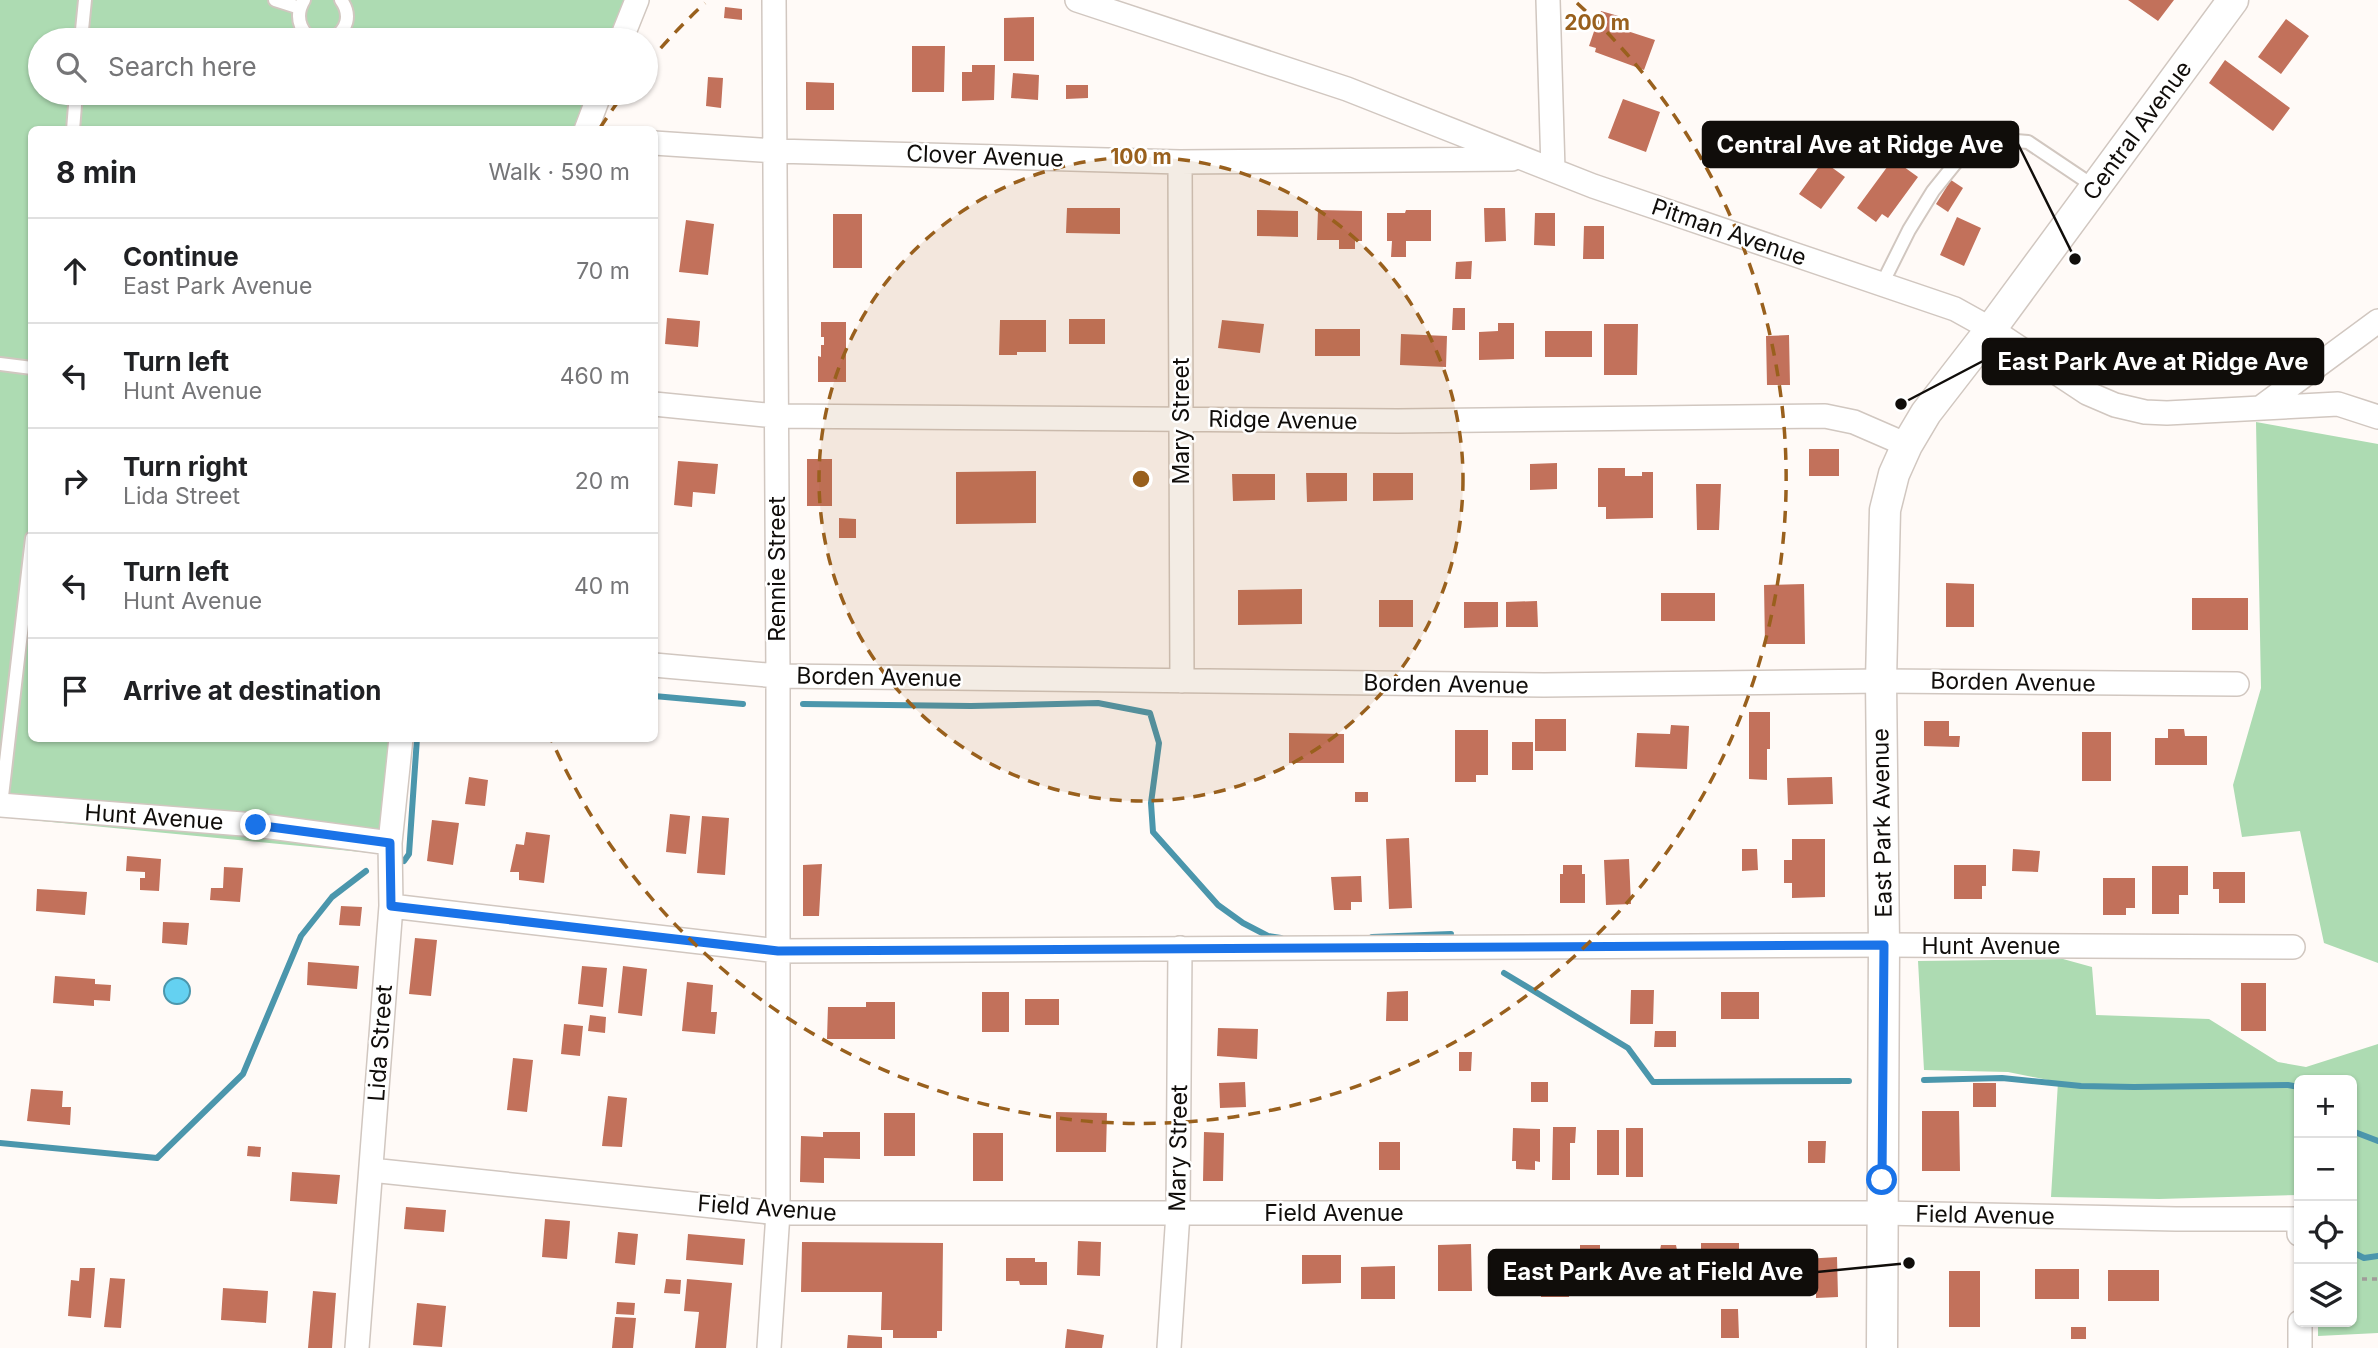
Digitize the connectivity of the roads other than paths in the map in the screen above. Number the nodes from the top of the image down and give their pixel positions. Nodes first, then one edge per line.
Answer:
1 (85, 0) edge
2 (275, 0) edge
3 (341, 0) edge
4 (637, 0) edge
5 (774, 0) edge
6 (1077, 0) edge
7 (1548, 0) edge
8 (2232, 0) edge
9 (302, 4) edge
10 (82, 28) edge
11 (303, 28) edge
12 (344, 28) edge
13 (626, 28) edge
14 (75, 105) edge
15 (595, 105) edge
16 (73, 126) edge
17 (588, 126) edge
18 (658, 143) edge
19 (775, 151) junction
20 (1525, 159) junction
21 (1180, 162) junction
22 (1553, 170) junction
23 (2095, 187) junction
24 (1882, 284) junction
25 (2378, 321) edge
26 (1991, 329) junction
27 (0, 364) edge
28 (28, 368) edge
29 (658, 404) edge
30 (2260, 408) junction
31 (776, 416) junction
32 (2378, 417) edge
33 (1181, 419) junction
34 (1907, 445) junction
35 (28, 572) edge
36 (658, 665) edge
37 (778, 676) junction
38 (1182, 681) junction
39 (1881, 681) junction
40 (2237, 684) dead end
41 (401, 742) edge
42 (0, 807) edge
43 (390, 843) junction
44 (391, 906) junction
45 (1884, 945) junction
46 (2293, 947) dead end
47 (1180, 948) junction
48 (778, 951) junction
49 (371, 1170) junction
50 (778, 1213) junction
51 (1178, 1213) junction
52 (1881, 1213) junction
53 (2294, 1219) edge
54 (2300, 1327) edge
55 (357, 1348) edge
56 (769, 1348) edge
57 (1169, 1348) edge
58 (1882, 1348) edge
59 (2300, 1348) edge

1 - 10 lane
2 - 9 lane
3 - 12 lane
4 - 13 street
5 - 19 street, Rennie Street
6 - 20 street, Pitman Avenue
7 - 22 street
8 - 23 street, Central Avenue
9 - 11 lane
14 - 16 lane
15 - 17 street
18 - 19 street, Clover Avenue
19 - 21 street, Clover Avenue
19 - 31 street, Rennie Street
20 - 21 street, Clover Avenue
20 - 22 street, Pitman Avenue
21 - 33 street, Mary Street
22 - 24 street, Pitman Avenue
23 - 24 lane
23 - 26 street, Central Avenue
24 - 26 street, Pitman Avenue
25 - 30 street
26 - 30 street, Pitman Avenue
26 - 34 street, East Park Avenue
27 - 28 lane
29 - 31 street, Ridge Avenue
30 - 32 street, Pitman Avenue
31 - 33 street, Ridge Avenue
31 - 37 street, Rennie Street
33 - 34 street, Ridge Avenue
33 - 38 street, Mary Street
34 - 39 street, East Park Avenue
35 - 42 lane
36 - 37 street, Borden Avenue
37 - 38 street, Borden Avenue
37 - 48 street, Rennie Street
38 - 39 street, Borden Avenue
39 - 40 street, Borden Avenue
39 - 45 street, East Park Avenue
41 - 43 street, Lida Street
42 - 43 street, Hunt Avenue
43 - 44 street, Lida Street
44 - 48 street, Hunt Avenue
44 - 49 street, Lida Street
45 - 46 street, Hunt Avenue
45 - 47 street, Hunt Avenue
45 - 52 street, East Park Avenue
47 - 48 street, Hunt Avenue
47 - 51 street, Mary Street
48 - 50 street, Rennie Street
49 - 50 street, Field Avenue
49 - 55 street, Lida Street
50 - 51 street, Field Avenue
50 - 56 street, Rennie Street
51 - 52 street, Field Avenue
51 - 57 street, Mary Street
52 - 53 street, Field Avenue
52 - 58 street, East Park Avenue
54 - 59 street

